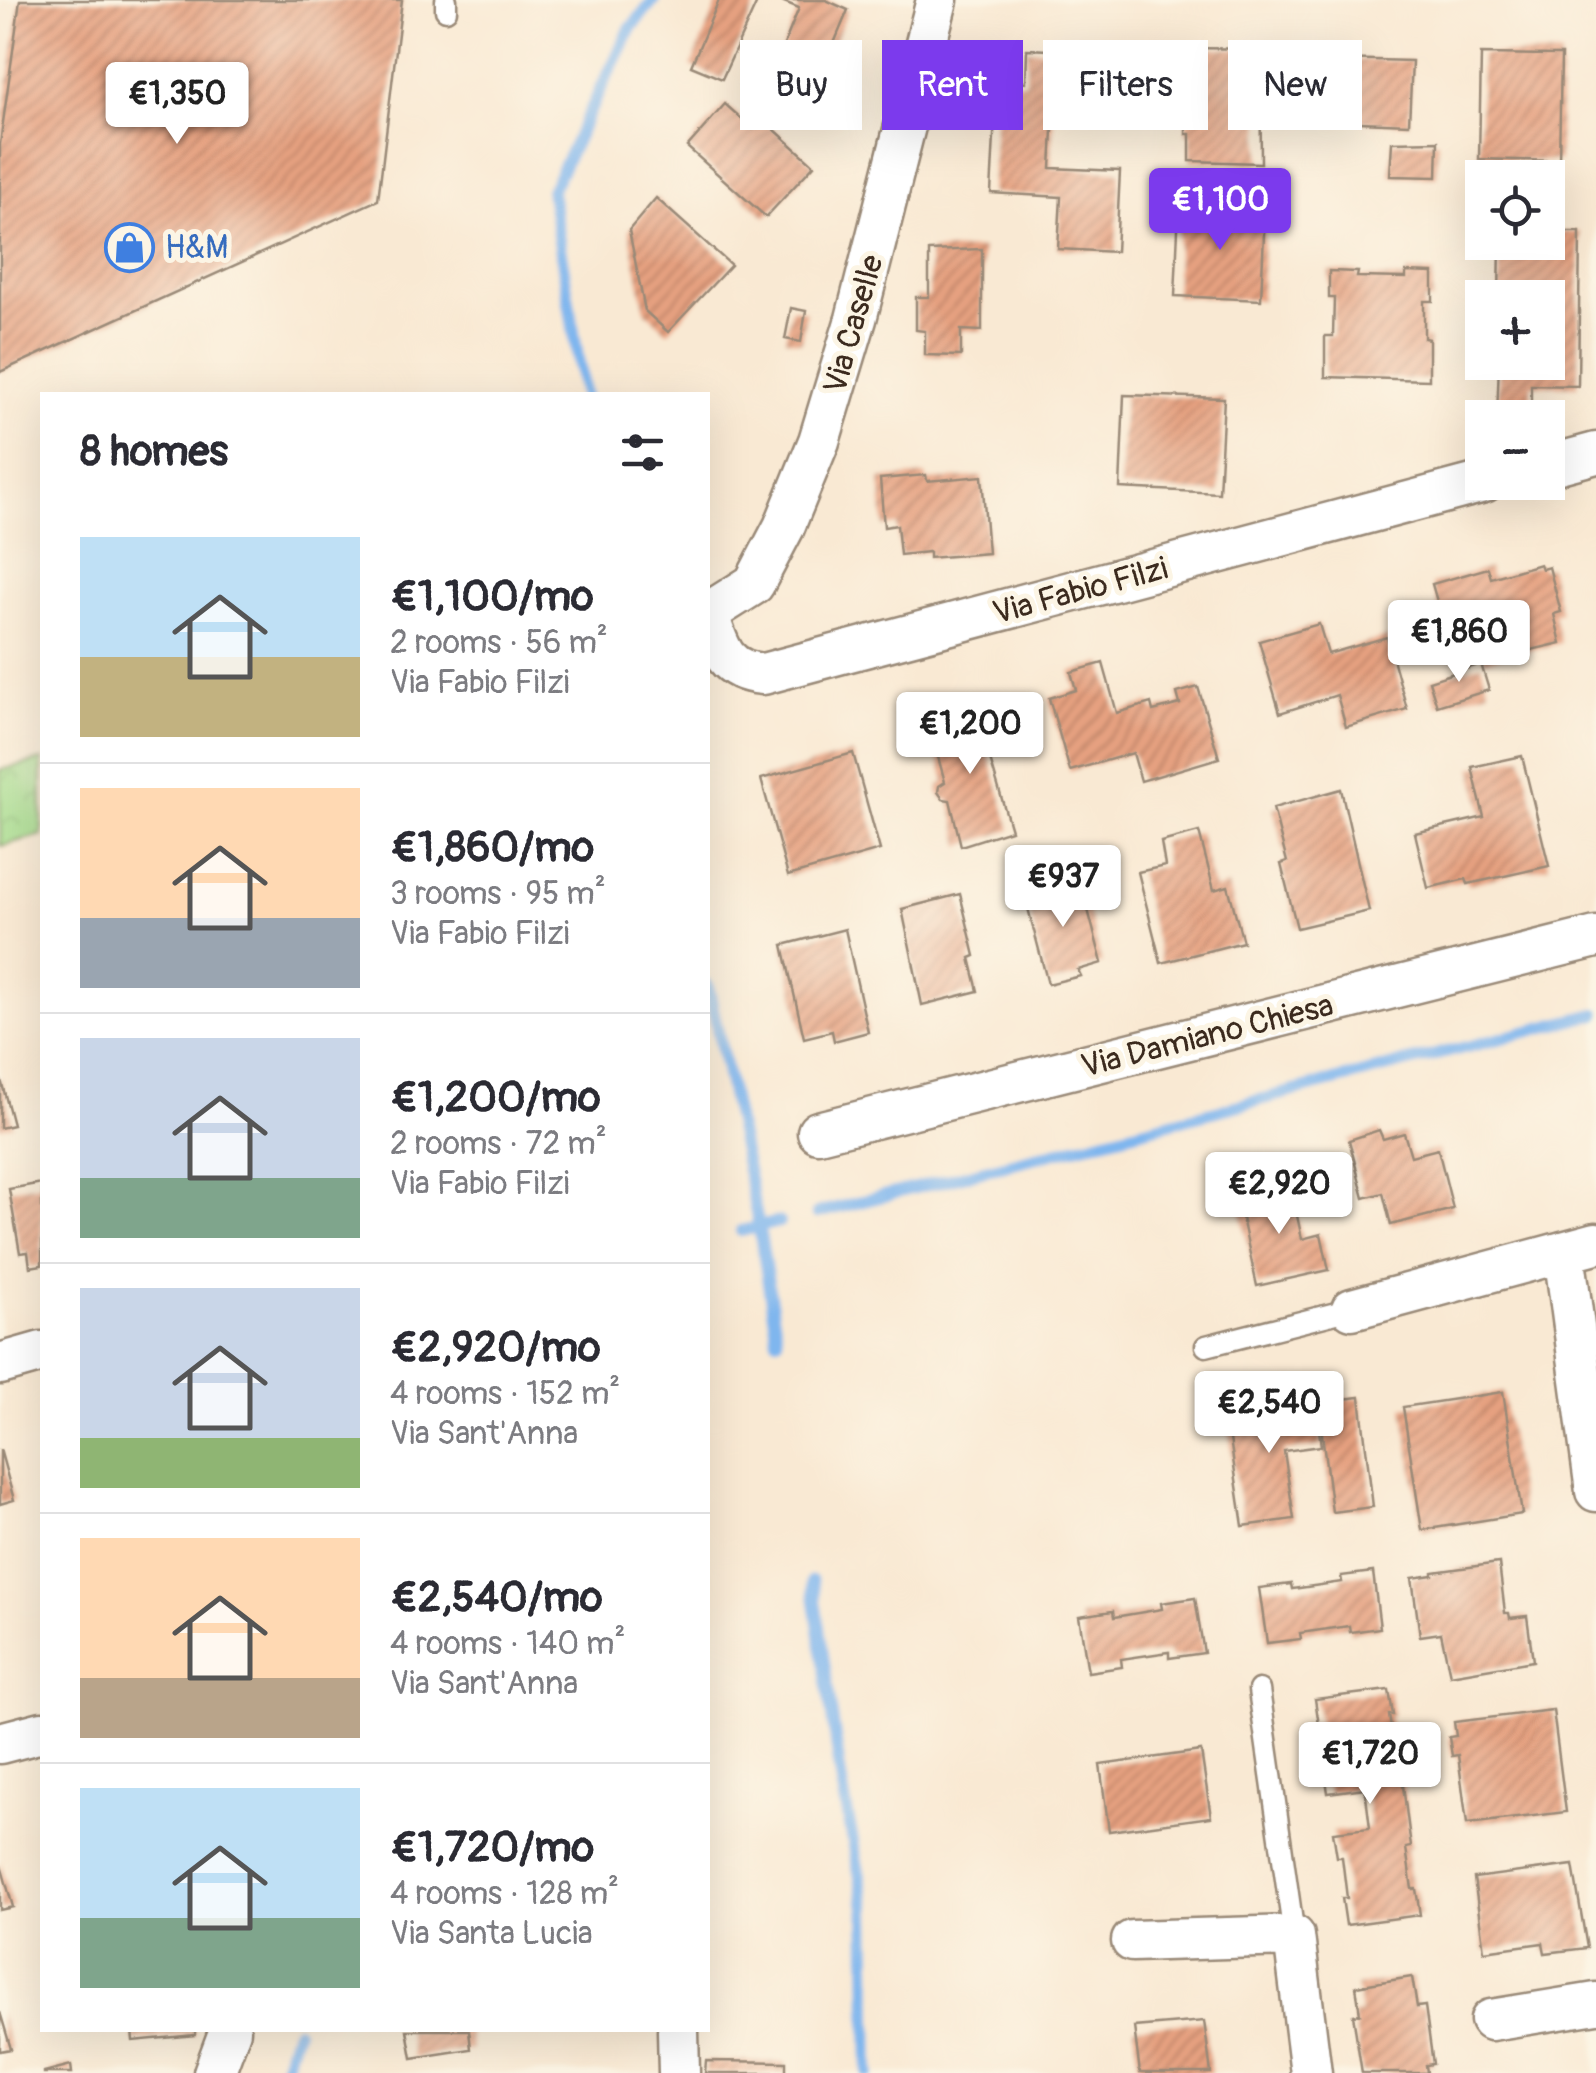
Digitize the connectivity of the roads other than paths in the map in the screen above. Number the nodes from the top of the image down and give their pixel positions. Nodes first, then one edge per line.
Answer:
1 (937, 0) edge
2 (1596, 453) edge
3 (1565, 461) edge
4 (1465, 487) edge
5 (710, 613) edge
6 (710, 619) edge
7 (1596, 938) edge
8 (818, 1132) dead end
9 (1580, 1248) edge
10 (1352, 1309) joint
11 (1206, 1346) dead end
12 (40, 1353) edge
13 (0, 1364) edge
14 (1596, 1490) edge
15 (1258, 1690) dead end
16 (40, 1733) edge
17 (0, 1744) edge
18 (1294, 1936) junction
19 (1132, 1941) dead end
20 (1596, 2004) edge
21 (1491, 2020) dead end
22 (229, 2032) edge
23 (678, 2032) edge
24 (214, 2073) edge
25 (679, 2073) edge
26 (1311, 2073) edge

1 - 5 street, Via Caselle
2 - 3 street
4 - 6 street, Via Fabio Filzi
7 - 8 street, Via Damiano Chiesa
9 - 10 street
9 - 14 street
10 - 11 lane
12 - 13 street
15 - 18 lane
16 - 17 street
18 - 19 street
18 - 26 street
20 - 21 street
22 - 24 street
23 - 25 street

